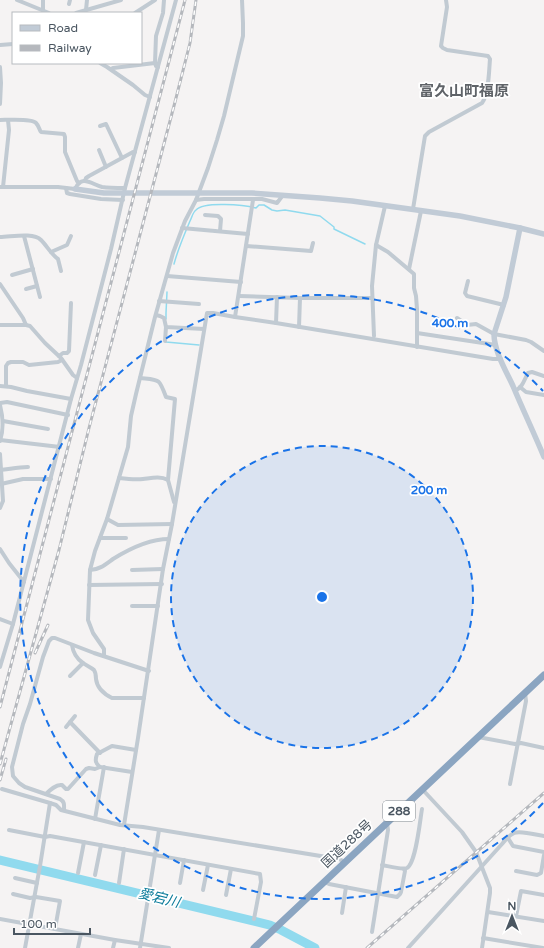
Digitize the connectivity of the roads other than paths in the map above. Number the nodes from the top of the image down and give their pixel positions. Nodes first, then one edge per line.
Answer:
1 (17, 0) edge
2 (43, 0) edge
3 (87, 0) edge
4 (121, 0) edge
5 (155, 0) edge
6 (164, 0) edge
7 (176, 0) edge
8 (242, 0) edge
9 (446, 0) edge
10 (43, 10) junction
11 (86, 10) junction
12 (47, 12) edge
13 (79, 12) edge
14 (137, 12) edge
15 (12, 44) edge
16 (0, 45) edge
17 (102, 64) edge
18 (157, 65) junction
19 (0, 68) edge
20 (111, 69) junction
21 (150, 97) junction
22 (0, 104) edge
23 (0, 120) edge
24 (8, 120) junction
25 (100, 126) dead end
26 (99, 150) dead end
27 (135, 152) junction
28 (122, 158) junction
29 (106, 167) junction
30 (85, 181) junction
31 (79, 183) junction
32 (1, 187) edge
33 (66, 188) junction
34 (125, 188) junction
35 (75, 189) junction
36 (283, 195) junction
37 (123, 200) junction
38 (196, 200) junction
39 (253, 200) junction
40 (385, 206) junction
41 (413, 209) junction
42 (421, 210) junction
43 (205, 215) dead end
44 (182, 228) junction
45 (520, 228) junction
46 (220, 231) junction
47 (248, 234) junction
48 (544, 234) edge
49 (24, 236) junction
50 (71, 236) dead end
51 (0, 237) edge
52 (313, 242) dead end
53 (376, 245) junction
54 (246, 246) junction
55 (51, 252) junction
56 (409, 269) junction
57 (33, 270) junction
58 (61, 271) dead end
59 (12, 275) dead end
60 (167, 276) junction
61 (468, 281) dead end
62 (241, 282) junction
63 (0, 284) edge
64 (37, 286) junction
65 (26, 289) dead end
66 (239, 296) junction
67 (40, 297) dead end
68 (277, 297) junction
69 (300, 298) junction
70 (372, 298) junction
71 (160, 301) junction
72 (71, 304) dead end
73 (199, 304) dead end
74 (504, 305) junction
75 (156, 315) junction
76 (235, 317) junction
77 (457, 318) dead end
78 (276, 323) junction
79 (26, 324) junction
80 (0, 325) edge
81 (166, 327) junction
82 (299, 328) junction
83 (204, 329) junction
84 (417, 333) junction
85 (494, 334) junction
86 (374, 336) dead end
87 (165, 341) dead end
88 (496, 345) junction
89 (417, 347) junction
90 (544, 351) edge
91 (60, 358) junction
92 (501, 359) junction
93 (544, 376) edge
94 (78, 378) junction
95 (140, 378) junction
96 (0, 386) edge
97 (6, 386) junction
98 (517, 389) junction
99 (544, 395) edge
100 (72, 399) junction
101 (0, 404) edge
102 (68, 415) junction
103 (3, 421) junction
104 (48, 429) dead end
105 (0, 440) edge
106 (60, 447) junction
107 (0, 454) edge
108 (544, 457) edge
109 (28, 467) dead end
110 (0, 470) edge
111 (119, 478) junction
112 (51, 479) junction
113 (168, 480) junction
114 (1, 484) junction
115 (1, 494) edge
116 (175, 504) junction
117 (0, 508) edge
118 (107, 519) junction
119 (172, 524) junction
120 (100, 538) junction
121 (126, 538) dead end
122 (169, 539) junction
123 (0, 549) edge
124 (164, 569) junction
125 (90, 570) junction
126 (132, 570) dead end
127 (24, 582) junction
128 (162, 584) junction
129 (89, 585) junction
130 (132, 606) dead end
131 (158, 606) junction
132 (0, 619) edge
133 (13, 624) junction
134 (72, 645) junction
135 (104, 656) junction
136 (83, 663) junction
137 (0, 667) edge
138 (149, 671) junction
139 (544, 675) edge
140 (70, 676) dead end
141 (525, 693) junction
142 (144, 698) junction
143 (75, 716) dead end
144 (70, 722) junction
145 (66, 727) dead end
146 (478, 737) junction
147 (518, 744) junction
148 (544, 748) edge
149 (136, 750) junction
150 (100, 753) junction
151 (102, 767) junction
152 (132, 772) junction
153 (510, 784) dead end
154 (2, 789) dead end
155 (422, 790) junction
156 (46, 794) junction
157 (50, 803) junction
158 (422, 808) dead end
159 (64, 810) junction
160 (96, 819) junction
161 (387, 823) junction
162 (124, 825) junction
163 (9, 830) dead end
164 (159, 830) junction
165 (544, 836) edge
166 (45, 837) junction
167 (508, 838) junction
168 (84, 842) junction
169 (101, 845) junction
170 (124, 849) junction
171 (544, 853) edge
172 (155, 855) junction
173 (184, 860) junction
174 (345, 862) junction
175 (208, 865) junction
176 (382, 865) junction
177 (481, 866) junction
178 (231, 869) junction
179 (404, 869) junction
180 (516, 871) dead end
181 (78, 874) dead end
182 (95, 875) dead end
183 (15, 878) dead end
184 (324, 881) junction
185 (37, 883) junction
186 (120, 883) dead end
187 (180, 884) dead end
188 (346, 888) junction
189 (203, 890) dead end
190 (378, 893) junction
191 (13, 894) dead end
192 (226, 895) dead end
193 (544, 895) edge
194 (34, 897) junction
195 (488, 912) junction
196 (342, 913) dead end
197 (516, 916) junction
198 (254, 918) dead end
199 (0, 919) edge
200 (544, 921) edge
201 (28, 924) junction
202 (55, 929) junction
203 (372, 932) dead end
204 (81, 934) junction
205 (484, 938) junction
206 (114, 940) junction
207 (140, 946) edge
208 (25, 948) edge
209 (78, 948) edge
210 (113, 948) edge
211 (169, 948) edge
212 (254, 948) edge
213 (408, 948) edge
214 (482, 948) edge
215 (542, 948) edge

1 - 10 street
2 - 10 street
3 - 11 street
4 - 11 street
5 - 14 street
6 - 18 street
7 - 18 street
8 - 38 street
9 - 41 street
10 - 12 street
11 - 13 street
15 - 16 street
17 - 20 street
18 - 20 street
18 - 21 street
19 - 22 street
20 - 21 street
21 - 27 street
23 - 24 street
24 - 31 street
24 - 32 street
25 - 28 street
26 - 29 street
27 - 28 street
27 - 34 street
28 - 29 street
29 - 30 street
30 - 31 street
30 - 34 street
31 - 35 street
32 - 33 street
33 - 35 street
33 - 37 street
34 - 37 street
35 - 36 street
36 - 39 street
36 - 40 street
37 - 94 street
38 - 39 street
38 - 44 street
39 - 47 street
40 - 41 street
40 - 53 street
41 - 42 street
42 - 45 street
42 - 56 street
43 - 46 street
44 - 46 street
44 - 60 street
45 - 48 street
45 - 74 street
46 - 47 street
47 - 54 street
49 - 51 street
49 - 55 street
49 - 57 street
50 - 55 street
52 - 54 street
53 - 56 street
53 - 70 street
54 - 62 street
55 - 58 street
56 - 84 street
57 - 59 street
57 - 64 street
60 - 62 street
60 - 71 street
61 - 74 street
62 - 66 street
63 - 79 street
64 - 65 street
64 - 67 street
66 - 68 street
66 - 76 street
68 - 69 street
68 - 78 street
69 - 70 street
69 - 82 street
70 - 86 street
71 - 73 street
71 - 75 street
72 - 91 street
74 - 85 street
75 - 81 street
75 - 95 street
76 - 78 street
76 - 83 street
77 - 85 street
78 - 82 street
79 - 80 street
79 - 91 street
81 - 83 street
81 - 87 street
82 - 89 street
83 - 116 street
84 - 88 street
84 - 89 street
85 - 88 street
85 - 90 street
88 - 92 street
89 - 92 street
91 - 94 street
91 - 97 street
92 - 98 street
93 - 98 street
94 - 100 street
95 - 111 street
95 - 113 street
96 - 97 street
97 - 100 street
98 - 99 street
98 - 108 street
100 - 102 street
101 - 102 street
101 - 103 street
102 - 106 street
103 - 104 street
103 - 105 street
105 - 106 street
106 - 112 street
107 - 110 street
109 - 110 street
110 - 114 street
111 - 113 street
111 - 118 street
112 - 114 street
112 - 127 street
113 - 116 street
114 - 115 street
115 - 117 street
116 - 119 street
118 - 119 street
118 - 120 street
119 - 122 street
120 - 121 street
120 - 125 street
122 - 124 street
122 - 125 street
123 - 127 street
124 - 126 street
124 - 128 street
125 - 129 street
127 - 133 street
128 - 129 street
128 - 131 street
129 - 135 street
130 - 131 street
131 - 138 street
132 - 133 street
133 - 137 street
134 - 135 street
134 - 136 street
134 - 156 street
135 - 138 street
136 - 140 street
136 - 142 street
138 - 142 street
139 - 141 highway, 国道288号 / 288
141 - 146 highway, 国道288号 / 288
141 - 147 street
142 - 149 street
143 - 144 street
144 - 145 street
144 - 150 street
146 - 147 street
146 - 155 highway, 国道288号 / 288
147 - 148 street
147 - 153 street
149 - 150 street
149 - 152 street
150 - 151 street
151 - 152 street
151 - 156 street
151 - 160 street
152 - 162 street
154 - 157 street
155 - 161 highway, 国道288号 / 288
155 - 177 street
156 - 159 street
157 - 159 street
157 - 166 street
158 - 179 street
159 - 160 street
160 - 162 street
161 - 174 highway, 国道288号 / 288
161 - 176 street
162 - 164 street
163 - 166 street
164 - 172 street
164 - 174 street
165 - 167 street
166 - 168 street
166 - 185 street
167 - 171 street
167 - 177 street
168 - 169 street
168 - 181 street
169 - 170 street
169 - 182 street
170 - 172 street
170 - 186 street
171 - 180 street
172 - 173 street
172 - 207 street
173 - 175 street
173 - 187 street
174 - 184 highway, 国道288号 / 288
175 - 178 street
175 - 189 street
176 - 179 street
176 - 190 street
177 - 195 street
177 - 213 street
178 - 192 street
178 - 198 street
179 - 190 street
183 - 185 street
184 - 188 street
184 - 212 highway, 国道288号 / 288
185 - 194 street
188 - 190 street
188 - 196 street
190 - 203 street
191 - 194 street
193 - 197 street
194 - 201 street
194 - 202 street
195 - 197 street
195 - 205 street
197 - 200 street
199 - 201 street
201 - 202 street
201 - 208 street
202 - 204 street
204 - 206 street
204 - 209 street
205 - 214 street
205 - 215 street
206 - 207 street
206 - 210 street
207 - 211 street

